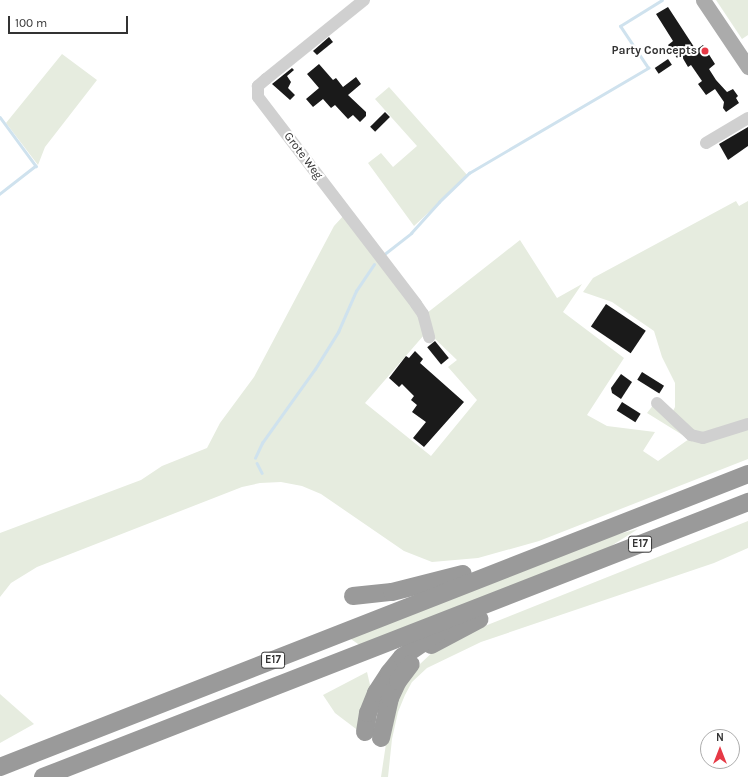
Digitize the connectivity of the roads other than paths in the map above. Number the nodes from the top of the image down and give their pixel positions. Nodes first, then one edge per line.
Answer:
1 (364, 0) edge
2 (703, 0) edge
3 (748, 67) edge
4 (748, 118) edge
5 (706, 143) dead end
6 (429, 337) dead end
7 (657, 403) dead end
8 (748, 424) edge
9 (748, 474) edge
10 (748, 502) edge
11 (547, 553) junction
12 (526, 592) junction
13 (354, 596) dead end
14 (373, 735) dead end
15 (0, 767) edge
16 (43, 777) edge

1 - 6 street, Grote Weg
2 - 3 main road
4 - 5 street
7 - 8 street
9 - 11 highway, E17
10 - 12 highway, E17
11 - 13 highway
11 - 15 highway, E17
12 - 14 highway
12 - 16 highway, E17

